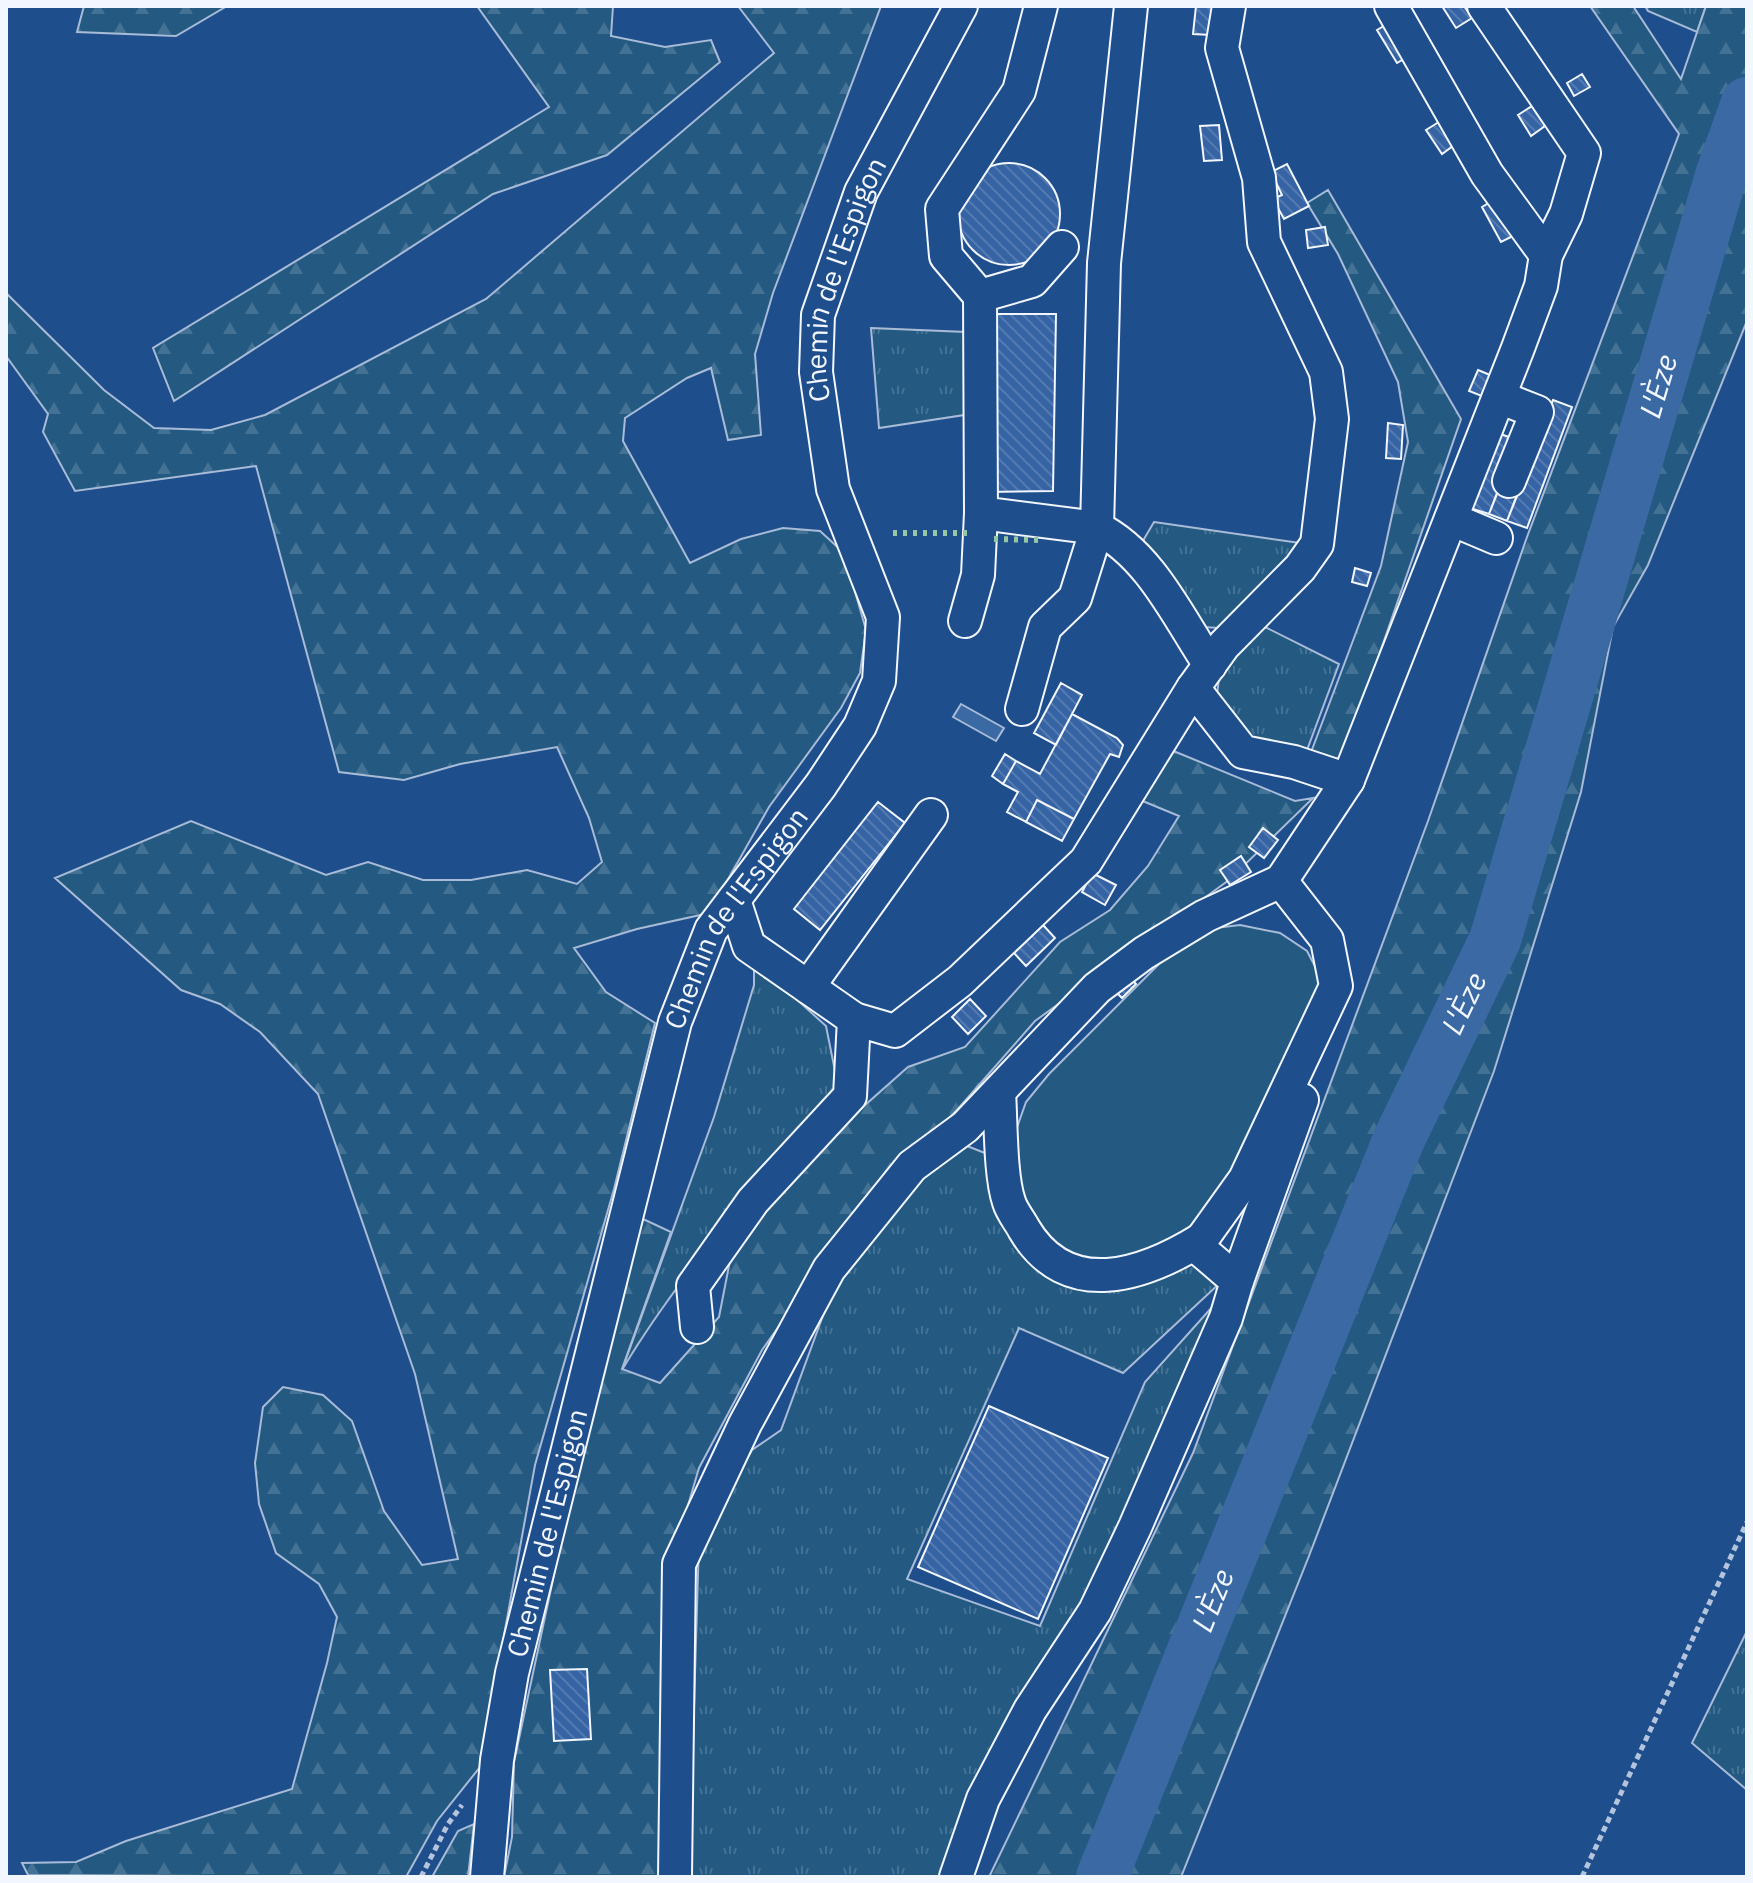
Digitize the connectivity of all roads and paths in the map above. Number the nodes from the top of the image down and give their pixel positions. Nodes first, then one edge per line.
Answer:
1 (961, 6) edge
2 (1041, 6) edge
3 (1131, 6) edge
4 (1229, 6) edge
5 (1391, 6) edge
6 (1484, 6) edge
7 (1062, 247) dead end
8 (1546, 255) junction
9 (980, 296) junction
10 (1499, 397) junction
11 (1509, 481) dead end
12 (981, 513) junction
13 (1451, 519) junction
14 (1097, 528) junction
15 (1496, 538) dead end
16 (965, 621) dead end
17 (1201, 676) junction
18 (1022, 709) dead end
19 (1348, 780) junction
20 (931, 815) dead end
21 (1281, 881) junction
22 (734, 900) junction
23 (808, 987) junction
24 (1322, 1018) junction
25 (854, 1019) junction
26 (999, 1092) junction
27 (1202, 1239) junction
28 (1237, 1281) junction
29 (697, 1327) dead end
30 (1747, 1522) edge
31 (468, 1798) dead end
32 (421, 1877) edge
33 (487, 1877) edge
34 (675, 1877) edge
35 (956, 1877) edge
36 (1582, 1877) edge

1 - 22 street, Chemin de l'Espigon
2 - 9 street
3 - 14 street
4 - 17 street
5 - 8 street
6 - 8 street
7 - 9 street
8 - 10 street
9 - 12 street
10 - 11 street
10 - 13 street
12 - 14 street
12 - 16 street
13 - 15 street
13 - 19 street
14 - 17 street
14 - 18 street
17 - 19 street
17 - 25 street
19 - 21 street
20 - 23 street
21 - 24 street
21 - 26 street
22 - 23 street
22 - 33 street, Chemin de l'Espigon
23 - 25 street
24 - 27 street
24 - 28 street
25 - 29 street
26 - 27 street
26 - 34 street
27 - 28 street
28 - 35 street
30 - 36 path
31 - 32 path

